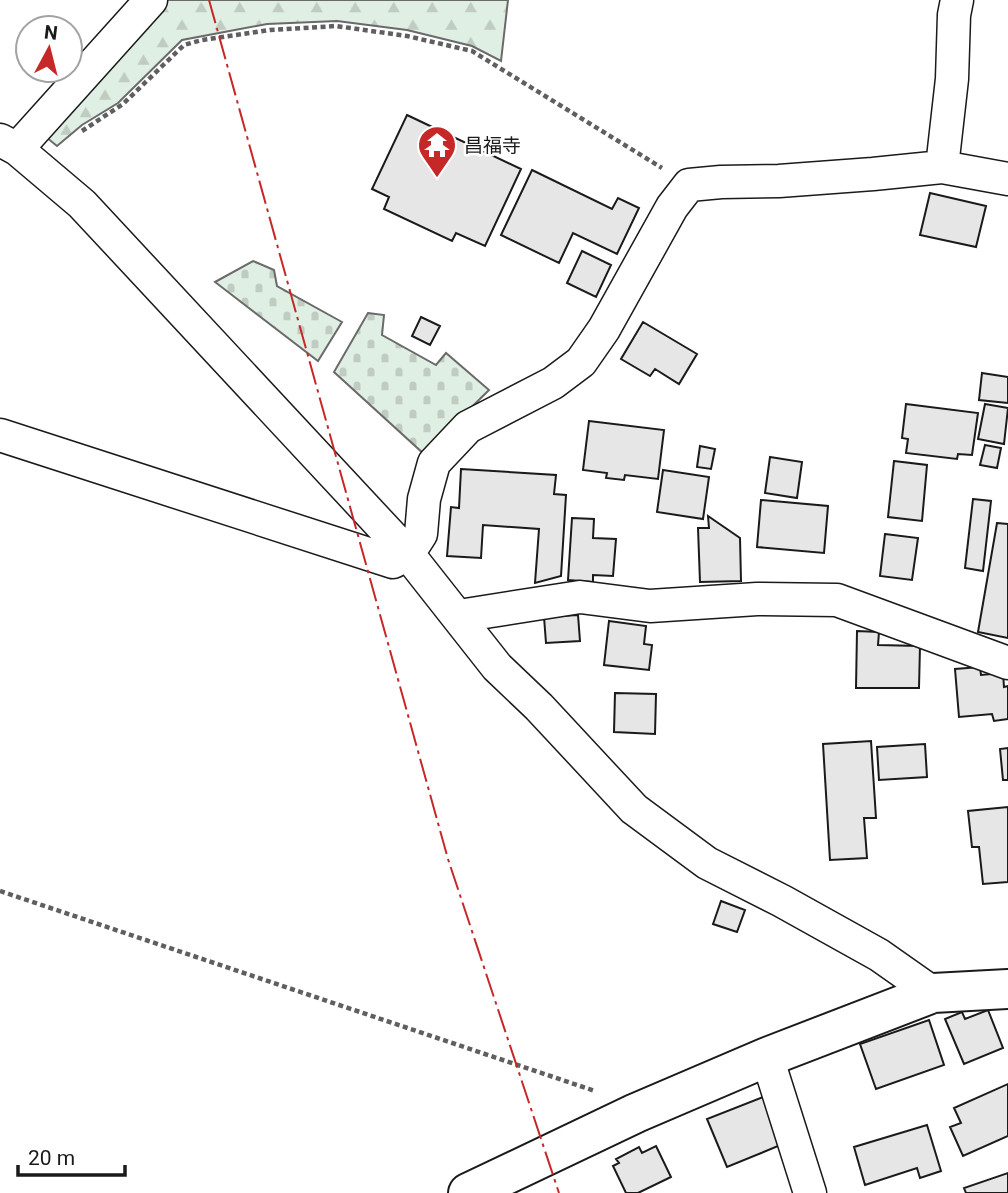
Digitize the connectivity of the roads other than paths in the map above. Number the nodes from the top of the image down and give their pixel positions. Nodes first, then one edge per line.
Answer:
1 (151, 0) edge
2 (957, 0) edge
3 (9, 145) edge
4 (942, 167) junction
5 (1008, 179) edge
6 (0, 435) edge
7 (408, 554) junction
8 (459, 616) junction
9 (1008, 663) edge
10 (1008, 989) edge
11 (933, 993) junction
12 (767, 1057) junction
13 (468, 1193) edge
14 (810, 1193) edge

1 - 3 street
2 - 4 street
3 - 7 street
4 - 5 street
4 - 7 street
6 - 7 street
7 - 8 street
8 - 9 street
8 - 11 street
10 - 11 street
11 - 12 street
12 - 13 street
12 - 14 street

